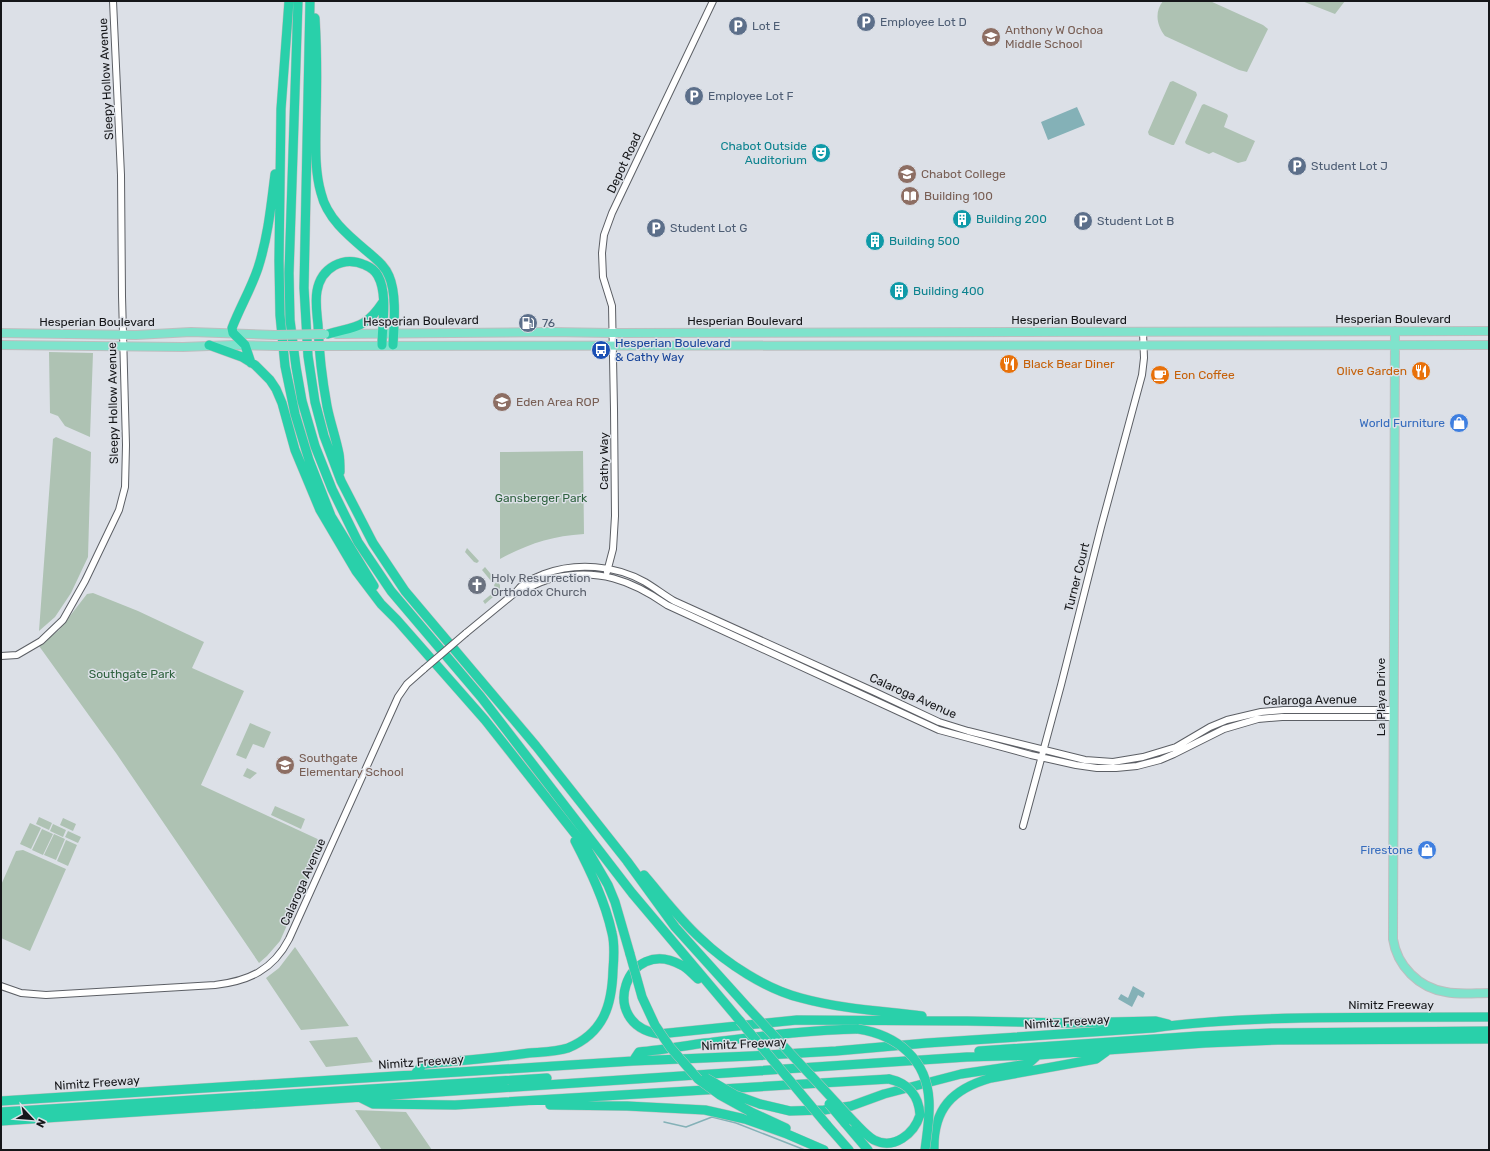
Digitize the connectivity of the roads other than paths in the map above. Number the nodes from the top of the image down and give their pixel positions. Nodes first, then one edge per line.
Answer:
1 (113, 1) edge
2 (288, 1) edge
3 (298, 1) edge
4 (310, 1) edge
5 (314, 1) edge
6 (713, 1) edge
7 (281, 125) junction
8 (383, 301) junction
9 (1395, 331) junction
10 (1489, 331) edge
11 (1143, 332) junction
12 (1, 333) edge
13 (234, 333) junction
14 (382, 333) junction
15 (394, 333) junction
16 (612, 333) junction
17 (326, 334) junction
18 (123, 335) junction
19 (1395, 344) junction
20 (1489, 344) edge
21 (1, 345) edge
22 (245, 345) junction
23 (382, 345) junction
24 (393, 345) junction
25 (613, 345) junction
26 (1144, 345) junction
27 (124, 346) junction
28 (208, 346) junction
29 (251, 363) junction
30 (341, 481) junction
31 (608, 568) junction
32 (606, 576) junction
33 (516, 592) junction
34 (397, 620) junction
35 (1, 656) edge
36 (1393, 714) junction
37 (1043, 750) junction
38 (1040, 757) junction
39 (567, 825) junction
40 (1023, 826) dead end
41 (627, 861) junction
42 (1, 986) edge
43 (1489, 993) edge
44 (1489, 1017) edge
45 (740, 1021) junction
46 (967, 1021) junction
47 (1174, 1025) junction
48 (1489, 1026) edge
49 (1153, 1028) junction
50 (1489, 1031) edge
51 (1489, 1039) edge
52 (779, 1043) junction
53 (1107, 1050) junction
54 (1038, 1055) junction
55 (633, 1061) junction
56 (688, 1067) junction
57 (415, 1074) junction
58 (360, 1098) junction
59 (1, 1101) edge
60 (487, 1103) junction
61 (1, 1112) edge
62 (1, 1121) edge
63 (824, 1150) edge
64 (831, 1150) edge
65 (849, 1150) edge
66 (868, 1150) edge
67 (926, 1150) edge
68 (934, 1150) edge

1 - 18 street, Sleepy Hollow Avenue
2 - 7 highway
3 - 45 highway
4 - 30 highway
5 - 15 highway
6 - 16 street, Depot Road
7 - 13 highway
7 - 34 highway
8 - 14 highway
8 - 17 highway
8 - 30 highway
9 - 10 main road, Hesperian Boulevard
9 - 11 main road, Hesperian Boulevard
9 - 19 main road, La Playa Drive
11 - 16 main road, Hesperian Boulevard
11 - 26 street, Turner Court
12 - 18 main road, Hesperian Boulevard
13 - 17 main road, Hesperian Boulevard, bridge
13 - 18 main road, Hesperian Boulevard
13 - 22 highway
14 - 15 main road, Hesperian Boulevard
14 - 17 main road, Hesperian Boulevard
14 - 23 highway
15 - 16 main road, Hesperian Boulevard
15 - 24 highway
16 - 25 street, Depot Road
18 - 27 street, Sleepy Hollow Avenue
19 - 20 main road, Hesperian Boulevard
19 - 26 main road, Hesperian Boulevard
19 - 36 main road, La Playa Drive
21 - 27 main road, Hesperian Boulevard
22 - 23 main road, Hesperian Boulevard, bridge
22 - 28 main road, Hesperian Boulevard
22 - 29 highway
23 - 24 main road, Hesperian Boulevard
24 - 25 main road, Hesperian Boulevard
25 - 26 main road, Hesperian Boulevard
25 - 31 street, Cathy Way
26 - 37 street, Turner Court
27 - 28 main road, Hesperian Boulevard
27 - 35 street, Sleepy Hollow Avenue
28 - 29 highway
29 - 34 highway
30 - 41 highway
31 - 32 street, Cathy Way
31 - 33 street, Calaroga Avenue
31 - 37 street, Calaroga Avenue
32 - 33 street, Calaroga Avenue
32 - 38 street, Calaroga Avenue
33 - 42 street, Calaroga Avenue, bridge
34 - 39 highway
36 - 37 street, Calaroga Avenue
36 - 38 street, Calaroga Avenue
36 - 43 main road, La Playa Drive
37 - 38 street, Turner Court
38 - 40 street, Turner Court
39 - 56 highway, bridge
39 - 57 highway
41 - 46 highway
41 - 52 highway, bridge
44 - 47 highway, Nimitz Freeway
45 - 46 highway
45 - 65 highway, bridge
46 - 47 highway
47 - 49 highway, Nimitz Freeway
48 - 49 highway
49 - 55 highway, Nimitz Freeway
50 - 61 highway
51 - 53 highway
52 - 60 highway, bridge
52 - 66 highway, bridge
53 - 54 highway
53 - 68 highway
54 - 56 highway, bridge
54 - 58 highway
55 - 57 highway, Nimitz Freeway
55 - 67 highway, bridge
56 - 64 highway, bridge
57 - 59 highway, Nimitz Freeway
58 - 60 highway
58 - 62 highway
60 - 63 highway

